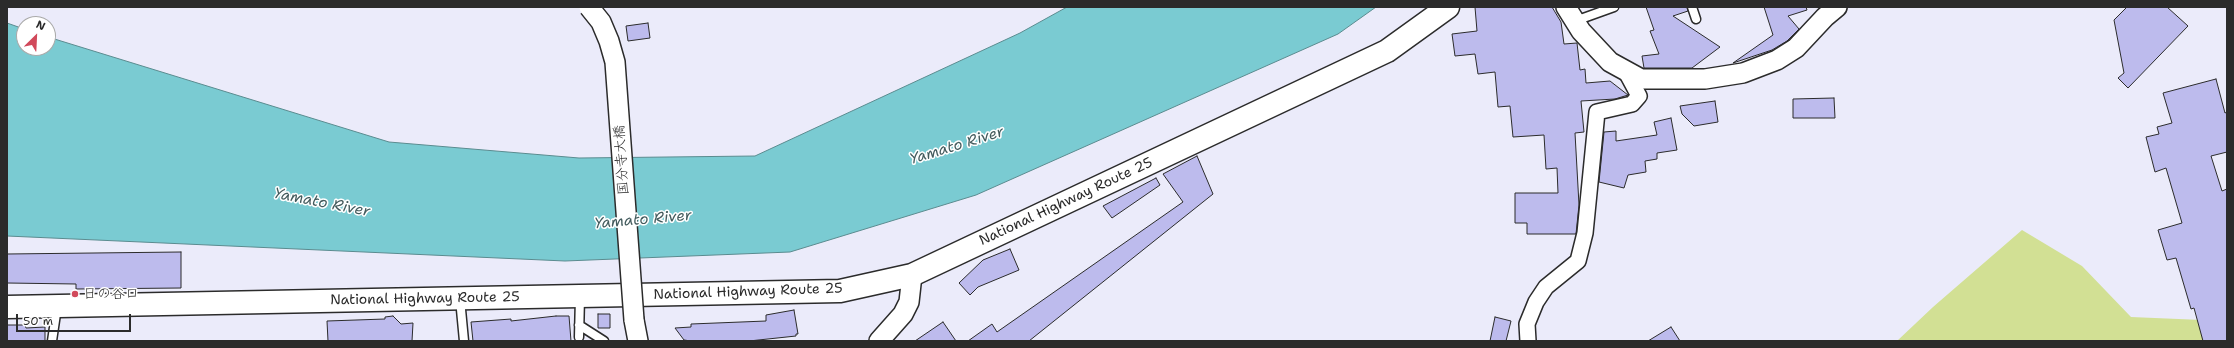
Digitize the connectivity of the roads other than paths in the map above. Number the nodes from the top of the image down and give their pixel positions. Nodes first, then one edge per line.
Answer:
1 (589, 7) edge
2 (1448, 7) edge
3 (1614, 7) edge
4 (1692, 7) edge
5 (1837, 7) edge
6 (1570, 14) edge
7 (1696, 19) dead end
8 (1625, 70) junction
9 (912, 275) junction
10 (580, 296) junction
11 (460, 298) junction
12 (57, 306) junction
13 (7, 307) edge
14 (579, 324) junction
15 (579, 337) dead end
16 (52, 341) edge
17 (464, 341) edge
18 (604, 341) edge
19 (638, 341) edge
20 (879, 341) edge
21 (1528, 341) edge

1 - 19 street, 国分寺大橋, bridge
2 - 9 highway, National Highway Route 25
3 - 6 lane
4 - 7 lane
5 - 8 street
6 - 8 street
8 - 21 street
9 - 10 highway, National Highway Route 25
9 - 20 street
10 - 11 highway, National Highway Route 25
10 - 14 lane
11 - 12 highway, National Highway Route 25
11 - 17 lane
12 - 13 highway, National Highway Route 25
12 - 16 lane
14 - 15 lane
14 - 18 lane

